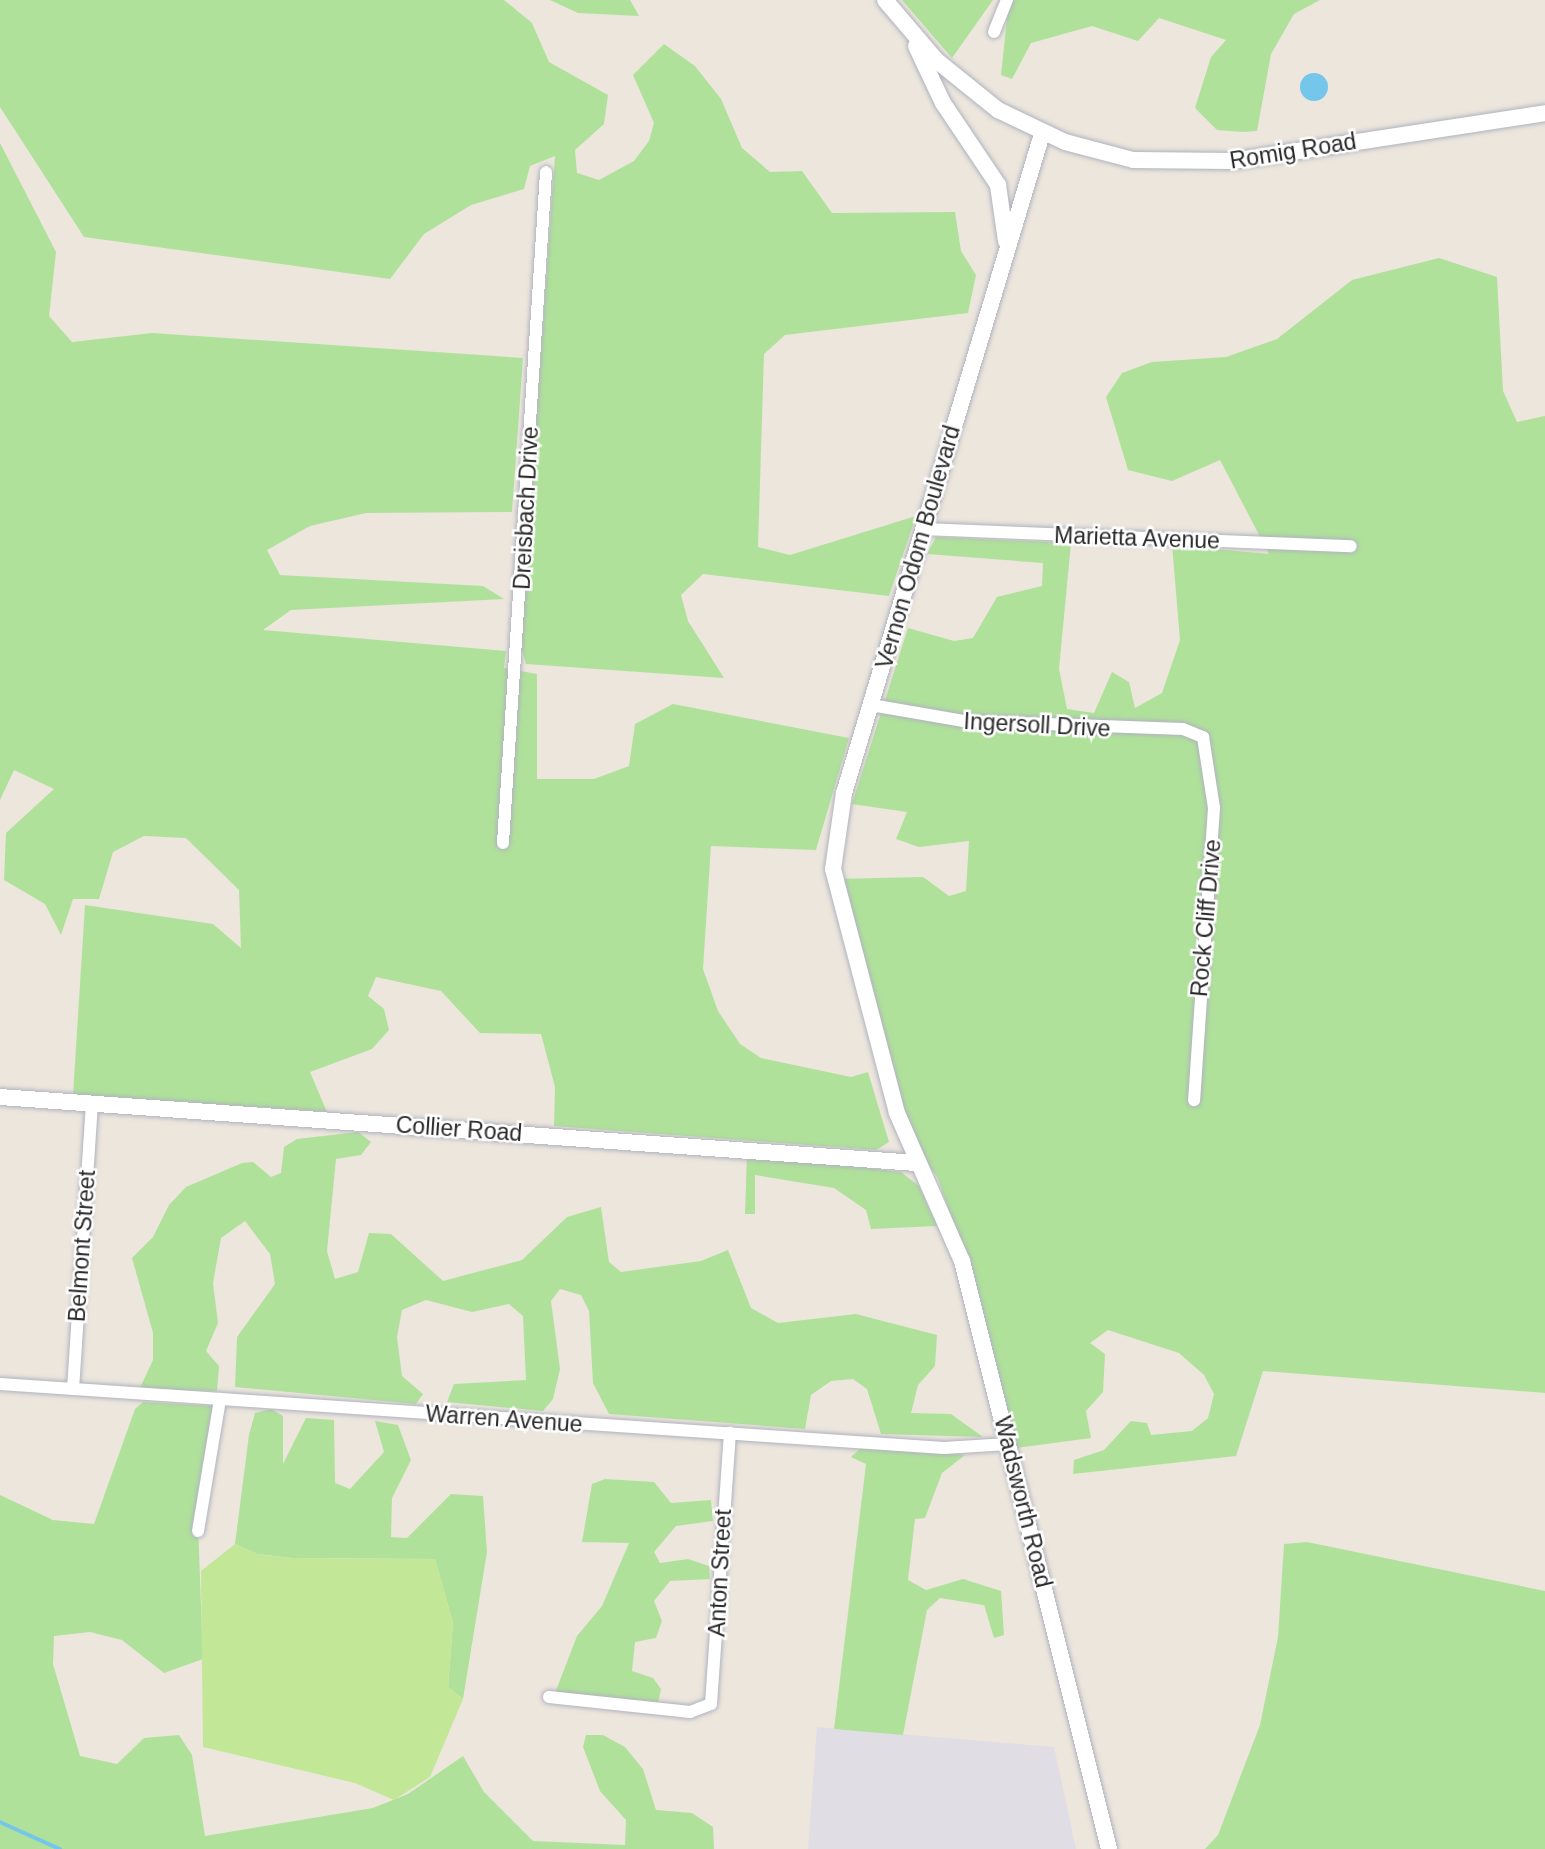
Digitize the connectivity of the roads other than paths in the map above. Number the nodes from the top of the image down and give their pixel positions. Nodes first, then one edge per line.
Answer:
1 (885, 0) edge
2 (1007, 0) edge
3 (994, 32) dead end
4 (911, 34) junction
5 (1545, 113) edge
6 (1042, 134) junction
7 (546, 172) dead end
8 (1007, 251) junction
9 (923, 529) junction
10 (1351, 546) dead end
11 (871, 705) junction
12 (1203, 737) joint
13 (503, 843) dead end
14 (0, 1097) edge
15 (1194, 1100) dead end
16 (92, 1103) junction
17 (917, 1163) junction
18 (0, 1384) edge
19 (73, 1389) junction
20 (220, 1399) junction
21 (730, 1433) junction
22 (1008, 1444) junction
23 (198, 1531) dead end
24 (548, 1698) dead end
25 (1109, 1849) edge

1 - 4 main road
2 - 3 street
4 - 6 main road
4 - 8 main road
5 - 6 main road, Romig Road
6 - 8 main road, Vernon Odom Boulevard
7 - 13 street, Dreisbach Drive
8 - 9 main road, Vernon Odom Boulevard
9 - 10 street, Marietta Avenue
9 - 11 main road, Vernon Odom Boulevard
11 - 12 street, Ingersoll Drive
11 - 17 main road, Vernon Odom Boulevard
12 - 15 street, Rock Cliff Drive
14 - 16 main road, Collier Road
16 - 17 main road, Collier Road
16 - 19 street, Belmont Street
17 - 22 main road, Wadsworth Road
18 - 19 street, Warren Avenue
19 - 20 street, Warren Avenue
20 - 21 street, Warren Avenue
20 - 23 street
21 - 22 street, Warren Avenue
21 - 24 street, Anton Street
22 - 25 main road, Wadsworth Road

